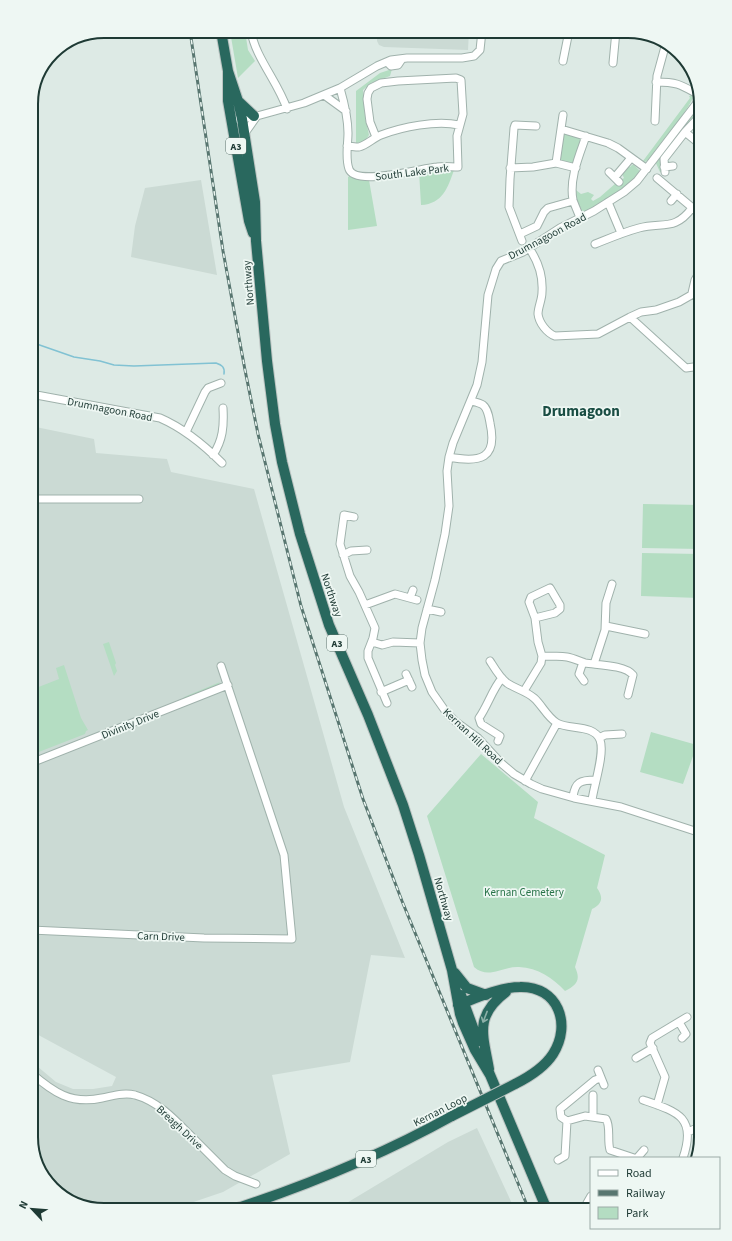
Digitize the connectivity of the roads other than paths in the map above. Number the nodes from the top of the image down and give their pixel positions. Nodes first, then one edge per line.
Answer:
1 (223, 38) edge
2 (253, 38) edge
3 (481, 38) edge
4 (568, 38) edge
5 (614, 38) edge
6 (664, 49) edge
7 (566, 56) dead end
8 (613, 63) dead end
9 (228, 71) junction
10 (656, 82) junction
11 (340, 88) junction
12 (693, 92) edge
13 (324, 95) junction
14 (238, 101) junction
15 (694, 107) edge
16 (287, 108) junction
17 (346, 111) junction
18 (563, 115) dead end
19 (256, 116) junction
20 (236, 120) junction
21 (655, 121) dead end
22 (694, 122) edge
23 (459, 125) junction
24 (536, 126) dead end
25 (561, 129) junction
26 (685, 132) junction
27 (245, 133) junction
28 (586, 136) junction
29 (376, 137) junction
30 (694, 139) edge
31 (347, 146) junction
32 (632, 158) junction
33 (556, 163) junction
34 (673, 166) dead end
35 (510, 168) junction
36 (576, 168) junction
37 (647, 169) junction
38 (609, 172) dead end
39 (657, 178) dead end
40 (677, 194) junction
41 (573, 201) junction
42 (671, 201) dead end
43 (608, 202) junction
44 (692, 208) joint
45 (580, 218) junction
46 (621, 234) junction
47 (256, 241) junction
48 (595, 244) dead end
49 (532, 246) junction
50 (694, 286) edge
51 (693, 294) joint
52 (630, 317) junction
53 (694, 367) edge
54 (221, 383) dead end
55 (38, 395) edge
56 (471, 401) junction
57 (223, 408) dead end
58 (466, 413) joint
59 (186, 432) junction
60 (213, 455) junction
61 (449, 457) junction
62 (222, 463) dead end
63 (38, 499) edge
64 (139, 499) dead end
65 (354, 517) dead end
66 (367, 550) dead end
67 (343, 555) junction
68 (612, 584) dead end
69 (413, 590) dead end
70 (365, 605) junction
71 (428, 609) junction
72 (441, 612) dead end
73 (535, 618) junction
74 (606, 626) junction
75 (642, 631) dead end
76 (372, 642) junction
77 (420, 643) junction
78 (542, 656) junction
79 (490, 661) dead end
80 (583, 662) junction
81 (594, 664) junction
82 (221, 666) dead end
83 (502, 678) junction
84 (585, 681) dead end
85 (228, 685) junction
86 (412, 687) dead end
87 (524, 691) junction
88 (382, 692) junction
89 (627, 695) dead end
90 (387, 703) dead end
91 (557, 723) junction
92 (622, 734) dead end
93 (599, 738) junction
94 (498, 741) dead end
95 (38, 760) edge
96 (596, 780) junction
97 (525, 781) junction
98 (573, 797) junction
99 (592, 800) junction
100 (694, 831) edge
101 (38, 930) edge
102 (452, 970) junction
103 (510, 988) junction
104 (486, 995) junction
105 (461, 1004) junction
106 (686, 1017) dead end
107 (679, 1022) junction
108 (682, 1038) dead end
109 (653, 1048) junction
110 (636, 1058) dead end
111 (598, 1070) dead end
112 (490, 1075) junction
113 (38, 1079) edge
114 (593, 1095) dead end
115 (643, 1100) dead end
116 (657, 1105) junction
117 (593, 1117) junction
118 (567, 1121) junction
119 (694, 1129) edge
120 (688, 1132) junction
121 (644, 1149) dead end
122 (631, 1157) edge
123 (638, 1157) edge
124 (683, 1157) edge
125 (558, 1160) dead end
126 (256, 1184) dead end
127 (254, 1203) edge
128 (544, 1203) edge

1 - 9 highway, Northway / A3
2 - 16 street
3 - 11 street
4 - 7 street
5 - 8 street
6 - 10 street
9 - 14 highway, Northway / A3
9 - 20 highway, Northway / A3
10 - 12 street
10 - 21 street
11 - 13 street
11 - 17 street, South Lake Park
13 - 16 street
13 - 17 street
14 - 19 highway
14 - 20 highway, Northway / A3
15 - 37 street, Drumnagoon Road
16 - 19 street
17 - 31 street, South Lake Park
18 - 25 street
19 - 20 street
19 - 27 street
20 - 27 highway, Northway / A3
20 - 47 highway, Northway / A3
22 - 26 street
23 - 29 street
23 - 29 street, South Lake Park
23 - 31 street, South Lake Park
24 - 35 street
25 - 28 street
25 - 33 street
26 - 30 street
26 - 34 street
27 - 47 highway, Northway / A3
28 - 32 street
28 - 36 street
29 - 31 street
32 - 37 street
32 - 38 street
33 - 35 street
33 - 36 street
35 - 41 street
36 - 41 street
37 - 43 street, Drumnagoon Road
39 - 40 street
40 - 42 street
40 - 44 street
41 - 45 street
43 - 45 street, Drumnagoon Road
43 - 46 street
44 - 46 street
45 - 49 street, Drumnagoon Road
46 - 48 street
47 - 102 highway, Northway / A3
49 - 52 street
49 - 56 street, Drumnagoon Road
50 - 51 street
51 - 52 street
52 - 53 street
54 - 59 street
55 - 59 street, Drumnagoon Road
56 - 58 street, Drumnagoon Road
56 - 61 street
57 - 60 street
58 - 61 street, Kernan Hill Road
59 - 60 street, Drumnagoon Road
60 - 62 street, Drumnagoon Road
61 - 71 street, Kernan Hill Road
63 - 64 street
65 - 67 street
66 - 67 street
67 - 70 street
68 - 74 street
69 - 70 street
70 - 76 street
71 - 72 street
71 - 77 street, Kernan Hill Road
73 - 73 street
73 - 78 street
74 - 75 street
74 - 81 street
76 - 77 street
76 - 88 street
77 - 97 street, Kernan Hill Road
78 - 80 street
78 - 87 street
79 - 83 street
80 - 81 street
80 - 84 street
81 - 89 street
82 - 85 street
83 - 87 street
83 - 94 street
85 - 95 street, Divinity Drive
85 - 101 street, Carn Drive
86 - 88 street
87 - 91 street
88 - 90 street
91 - 93 street
91 - 97 street
92 - 93 street
93 - 96 street
96 - 98 street
96 - 99 street
97 - 98 street, Kernan Hill Road
98 - 99 street, Kernan Hill Road
99 - 100 street, Kernan Hill Road
102 - 104 highway
102 - 105 highway, Northway / A3
103 - 104 highway, A3
103 -> 112 highway, A3
103 - 127 highway, Kernan Loop / A3, bridge
104 - 105 highway, A3
105 - 112 highway, Northway / A3
105 - 112 highway, Northway / A3
106 - 107 street
107 - 108 street
107 - 109 street
109 - 110 street
109 - 116 street
111 - 118 street
112 - 128 highway, Northway / A3
113 - 126 street, Breagh Drive
114 - 117 street
115 - 116 street
116 - 120 street
117 - 118 street
117 - 122 street
118 - 125 street
119 - 120 street
120 - 124 street
121 - 123 street

